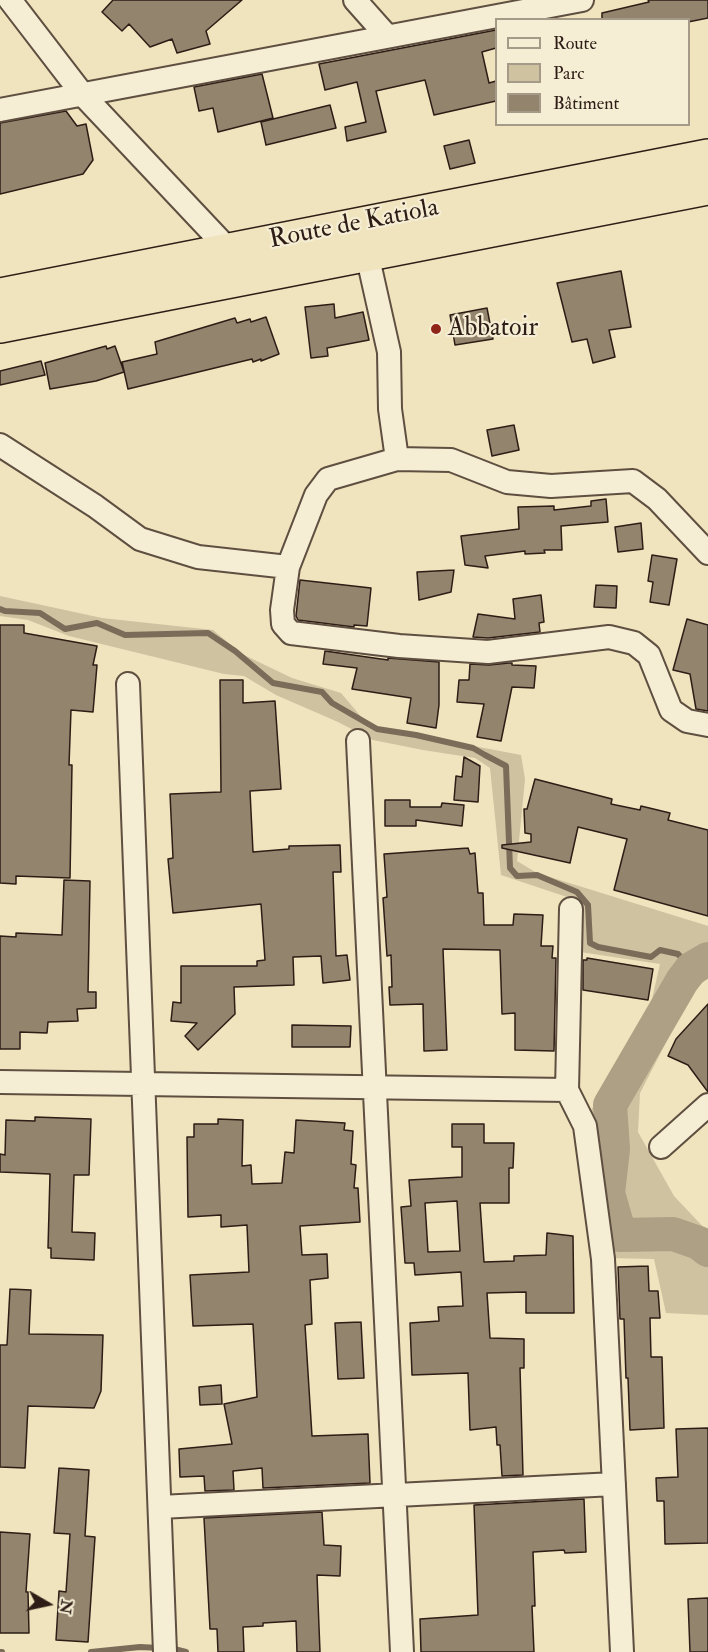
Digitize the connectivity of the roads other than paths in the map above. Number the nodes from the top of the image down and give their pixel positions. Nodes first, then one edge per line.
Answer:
1 (10, 0) edge
2 (355, 0) edge
3 (582, 0) edge
4 (387, 36) junction
5 (83, 95) junction
6 (0, 110) edge
7 (708, 156) edge
8 (708, 188) edge
9 (229, 250) junction
10 (367, 254) junction
11 (0, 295) edge
12 (0, 326) edge
13 (0, 445) edge
14 (397, 459) junction
15 (708, 553) edge
16 (288, 567) junction
17 (128, 684) dead end
18 (708, 724) edge
19 (358, 741) dead end
20 (572, 909) dead end
21 (0, 1082) edge
22 (144, 1084) junction
23 (375, 1087) junction
24 (567, 1090) junction
25 (708, 1105) edge
26 (662, 1147) dead end
27 (614, 1484) junction
28 (394, 1495) junction
29 (160, 1507) junction
30 (165, 1652) edge
31 (402, 1652) edge
32 (622, 1652) edge

1 - 5 street
2 - 4 street
3 - 4 street
4 - 5 street
5 - 6 street
5 - 9 street
7 - 9 highway, Route de Katiola
8 - 10 highway, Route de Katiola
9 - 11 highway, Route de Katiola
10 - 12 highway, Route de Katiola
10 - 14 street
13 - 16 street
14 - 15 street
14 - 16 street
16 - 18 street
17 - 22 street
19 - 23 street
20 - 24 street
21 - 22 street
22 - 23 street
22 - 29 street
23 - 24 street
23 - 28 street
24 - 27 street
25 - 26 street
27 - 28 street
27 - 32 street
28 - 29 street
28 - 31 street
29 - 30 street

